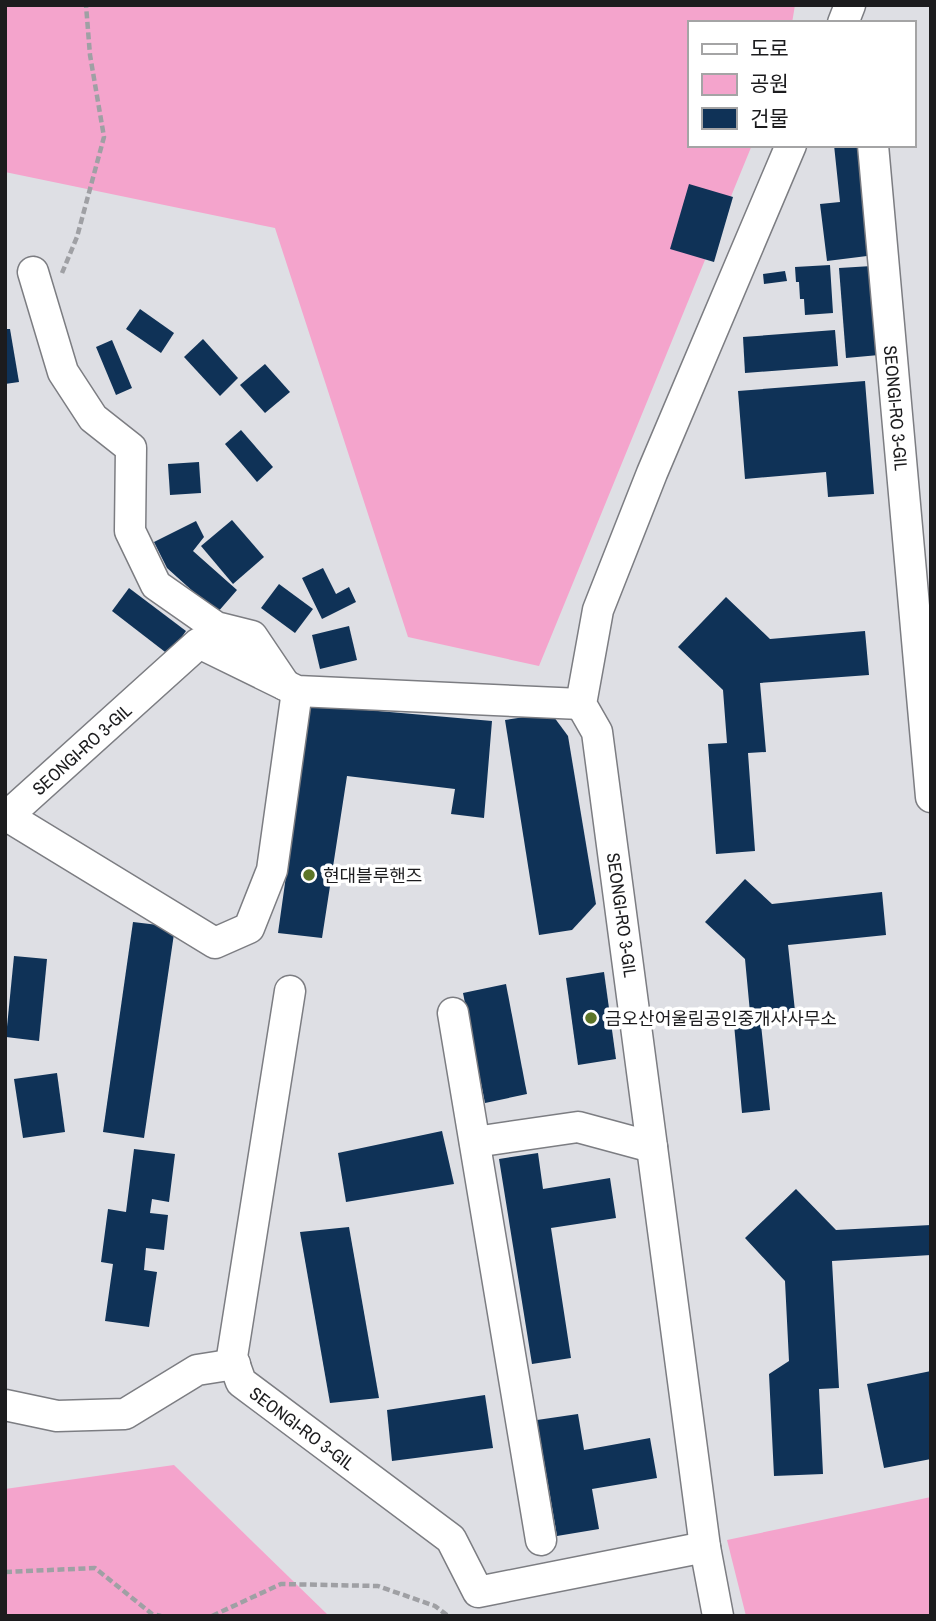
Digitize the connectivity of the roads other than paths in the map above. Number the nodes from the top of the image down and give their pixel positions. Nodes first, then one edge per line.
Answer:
1 (790, 147) edge
2 (873, 147) edge
3 (33, 272) dead end
4 (291, 688) junction
5 (581, 704) junction
6 (931, 797) edge
7 (6, 817) edge
8 (290, 991) dead end
9 (453, 1013) dead end
10 (475, 1142) junction
11 (652, 1147) junction
12 (234, 1364) junction
13 (5, 1405) edge
14 (541, 1540) dead end
15 (705, 1547) junction
16 (718, 1616) edge

1 - 5 street
2 - 6 street, SEONGI-RO 3-GIL
3 - 4 street
4 - 5 street, SEONGI-RO 3-GIL
4 - 7 street, SEONGI-RO 3-GIL
4 - 7 street, SEONGI-RO 3-GIL
5 - 11 street, SEONGI-RO 3-GIL
8 - 12 street
9 - 10 street
10 - 11 street
10 - 14 street
11 - 15 street, SEONGI-RO 3-GIL
12 - 13 street
12 - 15 street, SEONGI-RO 3-GIL
15 - 16 street, SEONGI-RO 3-GIL

